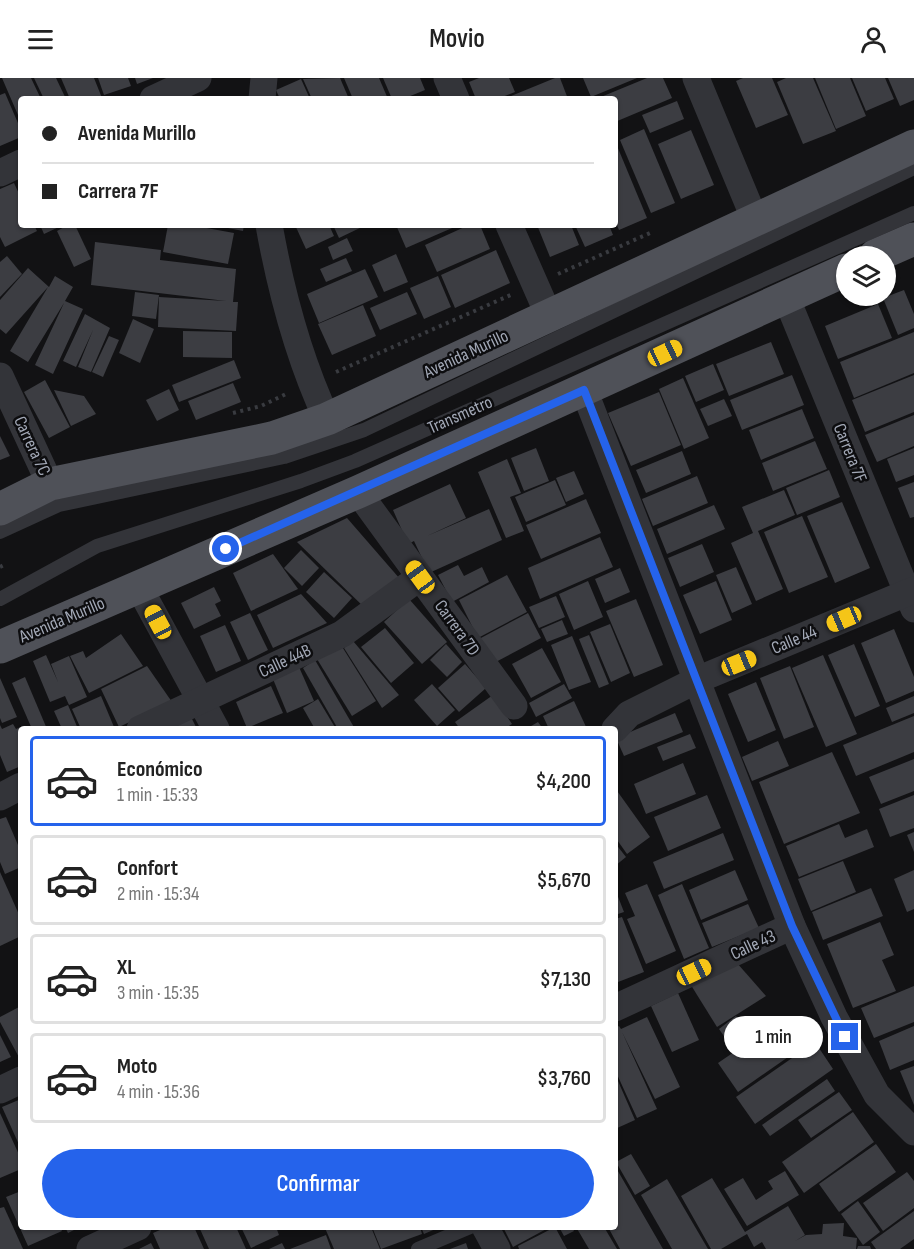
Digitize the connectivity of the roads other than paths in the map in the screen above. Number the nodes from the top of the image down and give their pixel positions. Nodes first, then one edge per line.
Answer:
1 (264, 78) edge
2 (447, 78) edge
3 (696, 78) edge
4 (193, 79) edge
5 (159, 96) edge
6 (262, 96) edge
7 (455, 96) edge
8 (914, 146) edge
9 (18, 164) edge
10 (914, 168) edge
11 (0, 173) edge
12 (914, 213) edge
13 (755, 220) junction
14 (269, 228) edge
15 (510, 228) edge
16 (914, 239) edge
17 (896, 247) edge
18 (836, 274) edge
19 (786, 297) junction
20 (549, 316) junction
21 (0, 376) edge
22 (584, 390) junction
23 (327, 419) junction
24 (50, 484) junction
25 (358, 492) junction
26 (0, 509) edge
27 (0, 532) edge
28 (420, 577) junction
29 (139, 587) junction
30 (912, 597) edge
31 (0, 599) edge
32 (0, 647) edge
33 (697, 680) junction
34 (200, 700) junction
35 (514, 706) dead end
36 (146, 726) edge
37 (214, 726) edge
38 (618, 726) edge
39 (18, 787) edge
40 (0, 796) edge
41 (792, 926) junction
42 (618, 1007) edge
43 (18, 1081) edge
44 (0, 1090) edge
45 (914, 1132) edge
46 (131, 1230) edge
47 (463, 1230) edge
48 (487, 1230) edge
49 (90, 1249) edge
50 (418, 1249) edge
51 (497, 1249) edge

1 - 6 street
2 - 7 street
3 - 13 street
4 - 5 street
8 - 13 main road, Avenida Murillo
9 - 11 street
10 - 27 lane, Transmetro
12 - 31 lane, Transmetro
13 - 20 main road, Avenida Murillo
14 - 23 street
15 - 20 street
16 - 17 main road
18 - 19 main road, Avenida Murillo
19 - 22 main road, Avenida Murillo
19 - 30 street, Carrera 7F
20 - 23 main road, Avenida Murillo
21 - 24 street, Carrera 7C
22 - 25 main road, Avenida Murillo
22 - 33 street
23 - 24 main road, Avenida Murillo
24 - 26 main road, Avenida Murillo
25 - 28 street, Carrera 7D
25 - 29 main road, Avenida Murillo
28 - 34 street, Calle 44B
28 - 35 street, Carrera 7D
29 - 32 main road, Avenida Murillo
29 - 34 street
30 - 33 street, Calle 44
33 - 38 street, Calle 44
33 - 41 street
34 - 36 street, Calle 44B
34 - 37 street
39 - 40 street
41 - 42 street, Calle 43
41 - 45 street
43 - 44 street
46 - 49 street
47 - 50 lane
48 - 51 street

